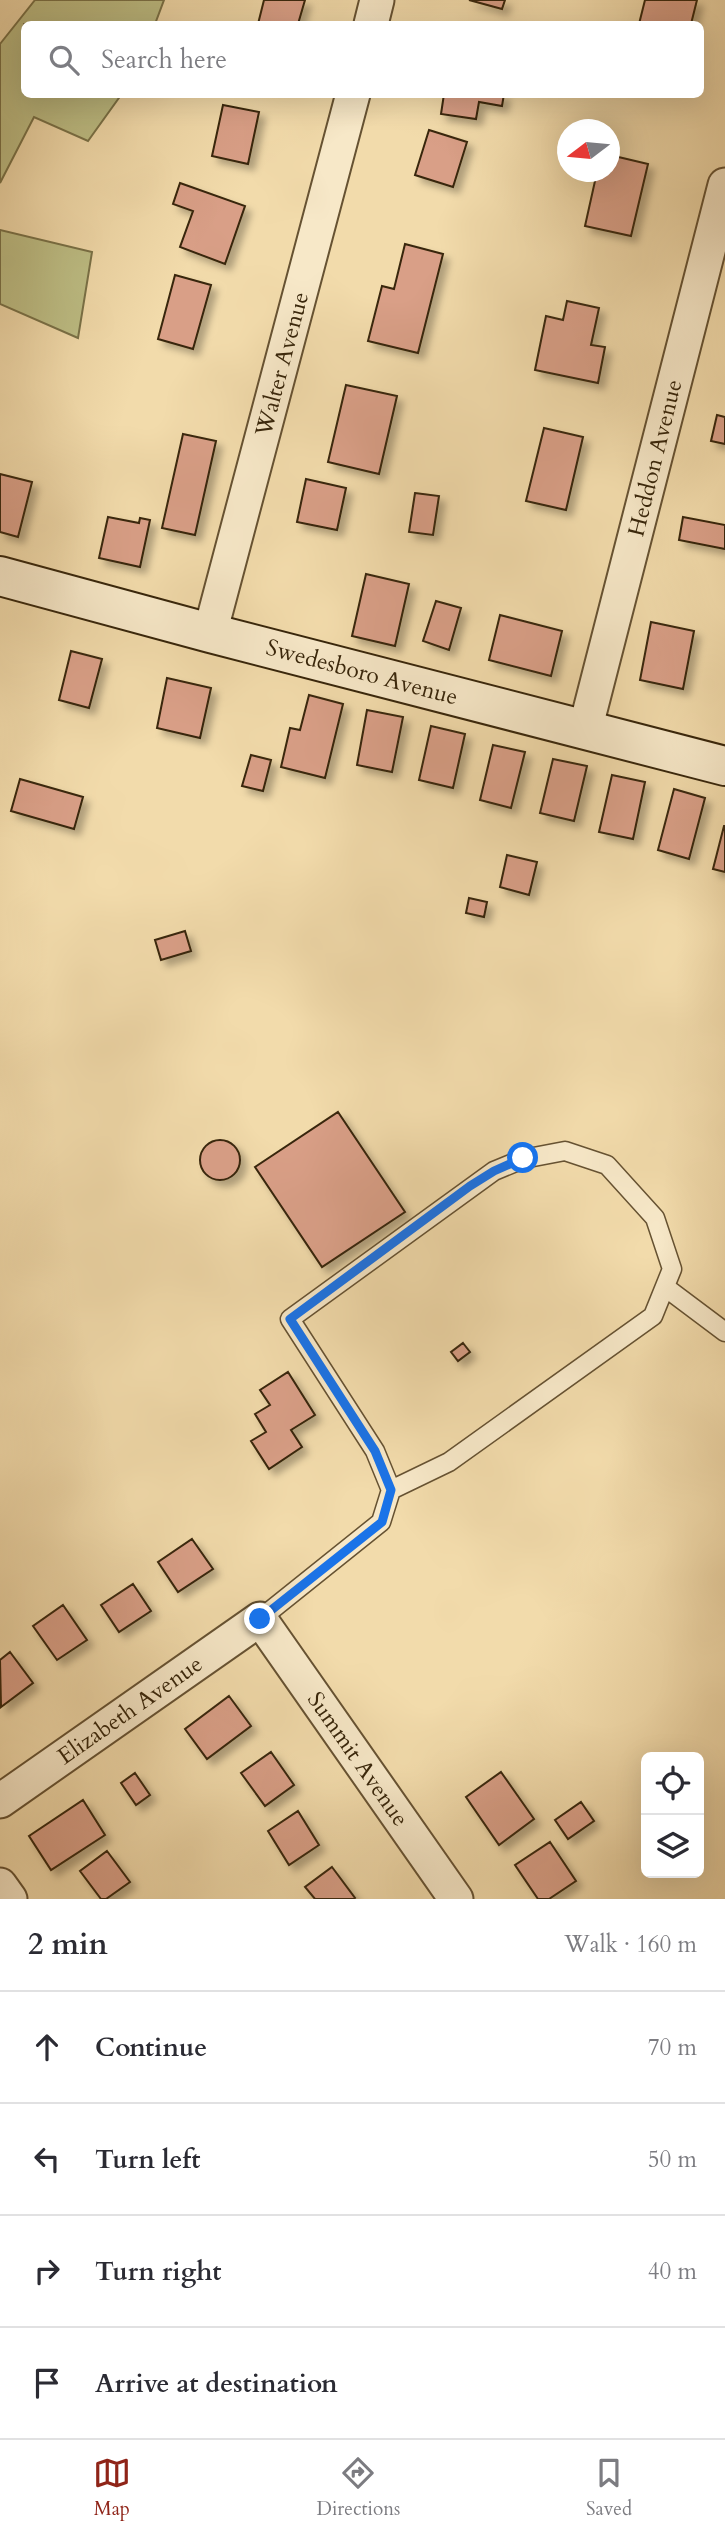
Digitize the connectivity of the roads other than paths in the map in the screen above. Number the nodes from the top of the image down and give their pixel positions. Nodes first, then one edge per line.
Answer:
1 (377, 0) edge
2 (372, 21) edge
3 (352, 98) edge
4 (725, 185) edge
5 (1, 583) edge
6 (210, 633) junction
7 (585, 730) junction
8 (725, 766) edge
9 (665, 1287) junction
10 (725, 1332) edge
11 (391, 1490) junction
12 (260, 1619) junction
13 (0, 1801) edge
14 (0, 1885) edge
15 (10, 1899) edge
16 (456, 1899) edge

1 - 2 street
3 - 6 street, Walter Avenue
4 - 7 street, Heddon Avenue
5 - 6 street, Swedesboro Avenue
6 - 7 street, Swedesboro Avenue
7 - 8 street, Swedesboro Avenue
9 - 10 lane
9 - 11 lane
9 - 11 lane
11 - 12 lane
12 - 13 street, Elizabeth Avenue
12 - 16 street, Summit Avenue
14 - 15 street

